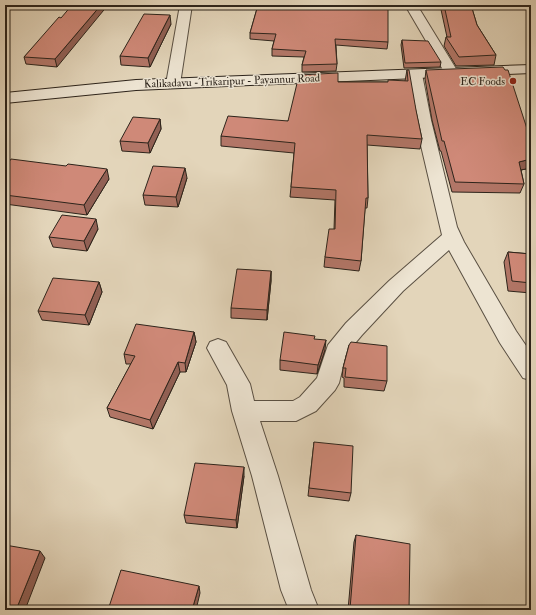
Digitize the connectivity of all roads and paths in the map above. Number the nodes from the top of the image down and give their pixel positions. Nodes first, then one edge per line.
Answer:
1 (186, 5) edge
2 (411, 5) edge
3 (531, 69) edge
4 (451, 72) junction
5 (415, 74) junction
6 (173, 84) junction
7 (5, 98) edge
8 (452, 236) junction
9 (218, 348) dead end
10 (531, 371) edge
11 (244, 411) junction
12 (304, 610) edge

1 - 6 street
2 - 4 street
3 - 4 main road, Kalikadavu -Trikaripur - Payannur Road
4 - 5 main road, Kalikadavu -Trikaripur - Payannur Road
5 - 6 main road, Kalikadavu -Trikaripur - Payannur Road
5 - 8 street
6 - 7 main road, Kalikadavu -Trikaripur - Payannur Road
8 - 10 street
8 - 11 street
9 - 11 street
11 - 12 street

